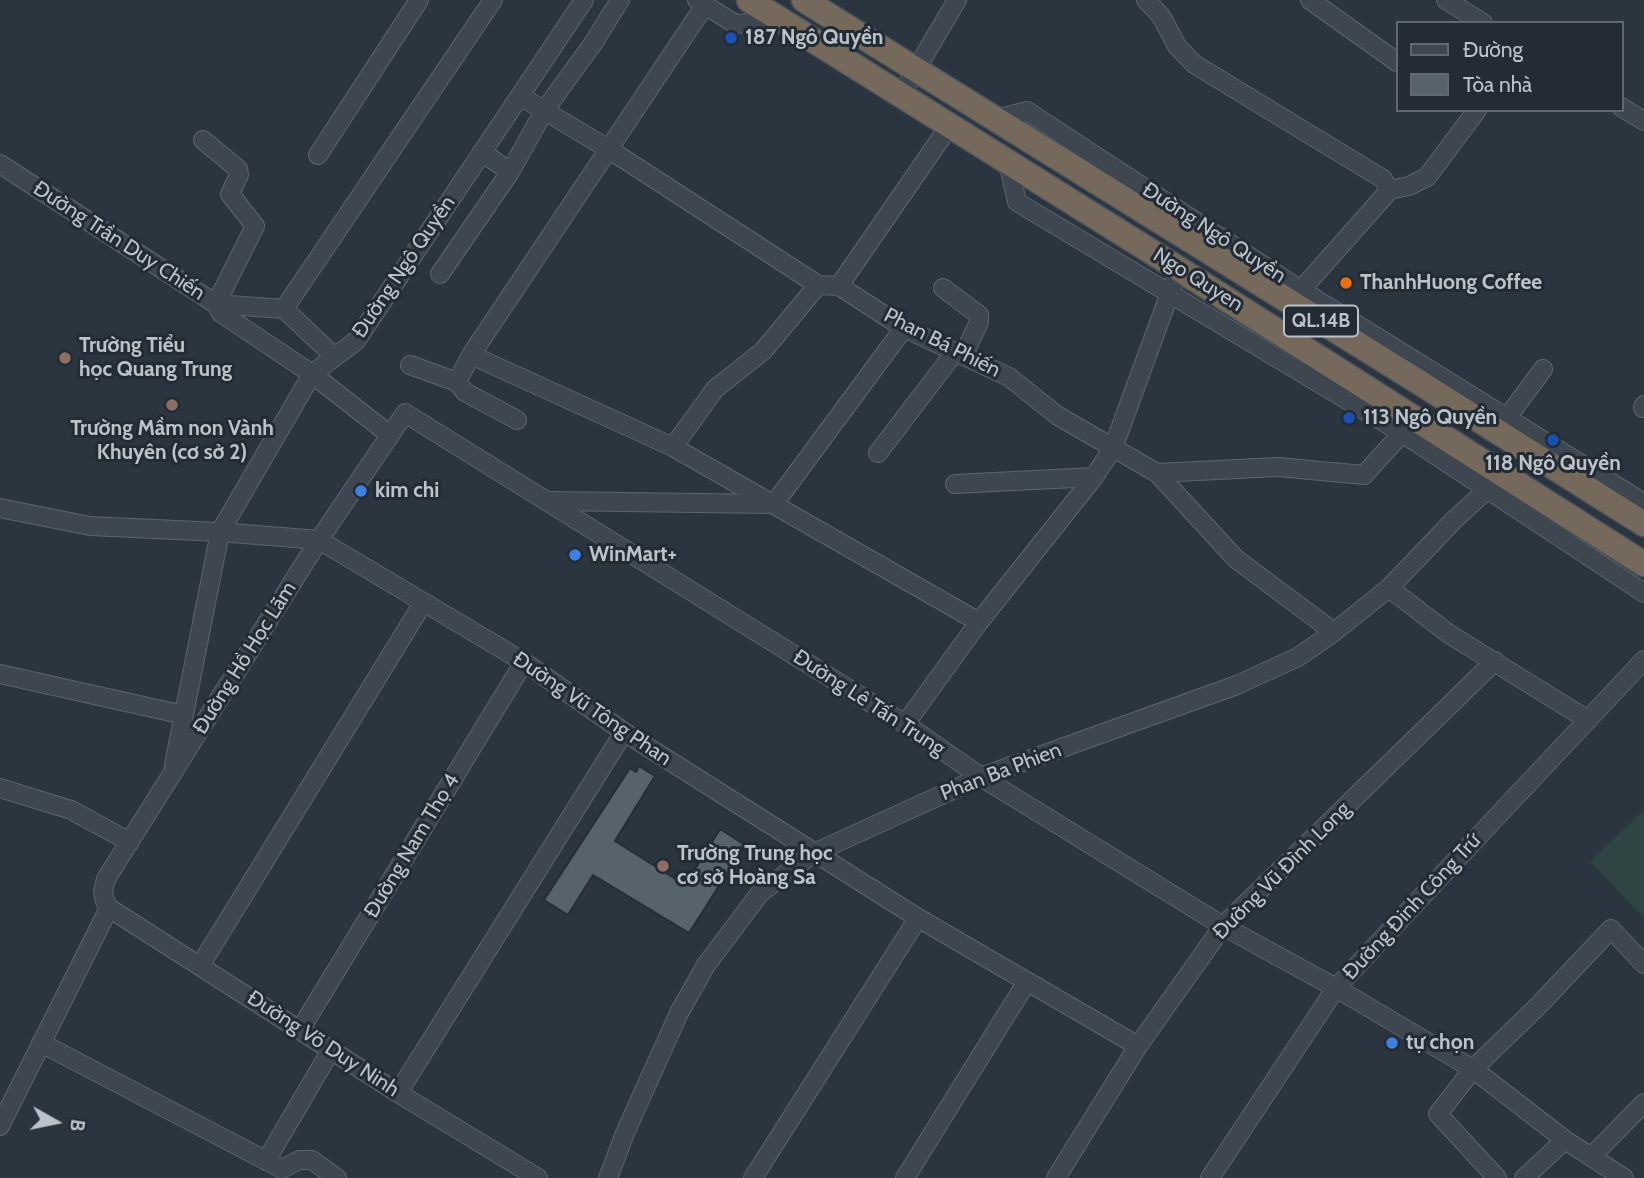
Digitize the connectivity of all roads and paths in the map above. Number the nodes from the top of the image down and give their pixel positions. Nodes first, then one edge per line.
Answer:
1 (419, 0) edge
2 (493, 0) edge
3 (584, 0) edge
4 (620, 0) edge
5 (749, 0) edge
6 (804, 0) edge
7 (957, 0) edge
8 (1146, 0) edge
9 (1310, 0) edge
10 (1446, 0) edge
11 (701, 3) edge
12 (782, 21) junction
13 (1480, 21) edge
14 (569, 23) junction
15 (594, 42) junction
16 (1396, 61) edge
17 (916, 70) junction
18 (901, 95) junction
19 (520, 96) junction
20 (1623, 108) edge
21 (544, 111) junction
22 (1470, 113) edge
23 (996, 119) junction
24 (1644, 121) edge
25 (950, 125) junction
26 (203, 140) dead end
27 (610, 150) junction
28 (482, 152) junction
29 (318, 155) dead end
30 (1008, 162) junction
31 (0, 164) edge
32 (510, 172) junction
33 (1389, 190) junction
34 (1179, 269) junction
35 (440, 274) dead end
36 (818, 285) junction
37 (839, 286) junction
38 (943, 288) dead end
39 (1301, 290) junction
40 (1171, 293) junction
41 (216, 304) junction
42 (284, 309) junction
43 (904, 328) junction
44 (959, 354) junction
45 (471, 355) junction
46 (335, 357) junction
47 (410, 365) dead end
48 (1543, 369) dead end
49 (312, 374) junction
50 (457, 382) junction
51 (405, 413) joint
52 (1507, 418) junction
53 (517, 420) dead end
54 (1402, 433) junction
55 (390, 435) junction
56 (673, 447) junction
57 (1113, 448) junction
58 (878, 453) dead end
59 (1157, 473) junction
60 (1094, 477) junction
61 (1496, 482) junction
62 (955, 484) dead end
63 (549, 501) junction
64 (1644, 503) edge
65 (774, 504) junction
66 (0, 508) edge
67 (1644, 524) edge
68 (220, 532) junction
69 (319, 540) junction
70 (1644, 564) edge
71 (1389, 588) junction
72 (1644, 593) edge
73 (424, 603) junction
74 (979, 622) junction
75 (1335, 632) junction
76 (1644, 660) edge
77 (1495, 661) junction
78 (524, 662) junction
79 (0, 674) edge
80 (184, 715) junction
81 (1588, 720) junction
82 (905, 724) junction
83 (624, 732) junction
84 (172, 776) junction
85 (981, 777) junction
86 (0, 788) edge
87 (130, 842) junction
88 (814, 853) junction
89 (109, 908) junction
90 (918, 918) junction
91 (1223, 926) junction
92 (1644, 964) edge
93 (200, 966) junction
94 (1026, 983) junction
95 (1336, 988) junction
96 (300, 1030) junction
97 (41, 1043) junction
98 (1138, 1046) junction
99 (331, 1050) junction
100 (1473, 1069) junction
101 (398, 1093) junction
102 (1644, 1103) edge
103 (0, 1126) edge
104 (1565, 1140) junction
105 (1592, 1156) junction
106 (274, 1165) junction
107 (337, 1178) edge
108 (538, 1178) edge
109 (608, 1178) edge
110 (753, 1178) edge
111 (905, 1178) edge
112 (1056, 1178) edge
113 (1210, 1178) edge
114 (1497, 1178) edge
115 (1524, 1178) edge
116 (1624, 1178) edge

1 - 29 street
2 - 42 street
3 - 14 street, Đường Ngô Quyền
4 - 15 street
5 - 12 highway, Ngo Quyen / QL.14B
6 - 17 highway, Ngo Quyen / QL.14B
7 - 17 street
8 - 33 street
9 - 16 street
10 - 13 street
11 - 12 street
11 - 27 street
12 - 18 highway, Ngo Quyen / QL.14B
14 - 15 street
14 - 19 street, Đường Ngô Quyền
15 - 21 street
17 - 18 street
17 - 23 highway, Ngo Quyen / QL.14B
18 - 25 highway, Ngo Quyen / QL.14B
19 - 21 street
19 - 28 street, Đường Ngô Quyền
20 - 24 street
21 - 27 street
21 - 32 street
22 - 33 street
23 - 39 street, Đường Ngô Quyền
23 - 67 highway, Ngo Quyen / QL.14B
25 - 30 highway, Ngo Quyen / QL.14B
25 - 37 street
26 - 41 street
27 - 36 street
27 - 45 street
28 - 32 street
28 - 46 street, Đường Ngô Quyền
30 - 34 highway, Ngo Quyen / QL.14B
30 - 40 street
31 - 41 street, Đường Trần Duy Chiến
32 - 35 street
33 - 39 street
34 - 40 street
34 - 61 highway, Ngo Quyen / QL.14B
36 - 37 street
36 - 56 street
37 - 43 street, Phan Bá Phiến
38 - 44 street
39 - 52 street, Đường Ngô Quyền
40 - 54 street
40 - 57 street
41 - 42 street, Đường Trần Duy Chiến
41 - 49 street
42 - 46 street
43 - 44 street, Phan Bá Phiến
43 - 65 street
44 - 57 street, Phan Bá Phiến
44 - 58 street
45 - 50 street
45 - 56 street
46 - 49 street, Đường Ngô Quyền
47 - 50 street
48 - 52 street
49 - 55 street
49 - 68 street, Đường Ngô Quyền
50 - 53 street
51 - 55 street, Đường Hồ Học Lãm
51 - 63 street, Đường Lê Tấn Trung
52 - 64 street, Đường Ngô Quyền
54 - 59 street
54 - 61 street
55 - 69 street, Đường Hồ Học Lãm
56 - 65 street
57 - 59 street, Phan Bá Phiến
57 - 60 street
59 - 75 street, Phan Bá Phiến
60 - 62 street
60 - 74 street
61 - 70 highway, Ngo Quyen / QL.14B
61 - 71 street, Phan Ba Phien
61 - 72 street
63 - 65 street
63 - 82 street, Đường Lê Tấn Trung
65 - 74 street
66 - 68 street, Đường Vũ Tông Phan
68 - 69 street, Đường Vũ Tông Phan
68 - 80 street, Đường Ngô Quyền
69 - 73 street, Đường Vũ Tông Phan
69 - 84 street, Đường Hồ Học Lãm
71 - 75 street, Phan Ba Phien
71 - 77 street
73 - 78 street, Đường Vũ Tông Phan
73 - 93 street
74 - 82 street
75 - 85 street, Phan Ba Phien
76 - 81 street, Đường Đinh Công Trứ
77 - 81 street
77 - 91 street, Đường Vũ Đình Long
78 - 83 street, Đường Vũ Tông Phan
78 - 96 street, Đường Nam Thọ 4
79 - 80 street
80 - 84 street, Đường Ngô Quyền
81 - 95 street, Đường Đinh Công Trứ
82 - 85 street, Đường Lê Tấn Trung
83 - 88 street, Đường Vũ Tông Phan
83 - 101 street
84 - 87 street, Đường Hồ Học Lãm
85 - 88 street, Phan Ba Phien
85 - 91 street, Đường Lê Tấn Trung
86 - 87 street
87 - 89 street, Đường Hồ Học Lãm
88 - 90 street, Đường Vũ Tông Phan
88 - 109 street, Phan Ba Phien
89 - 93 street, Đường Võ Duy Ninh
89 - 97 street
90 - 94 street, Đường Vũ Tông Phan
90 - 110 street
91 - 95 street, Đường Lê Tấn Trung
91 - 98 street, Đường Vũ Đình Long
92 - 100 street
93 - 96 street, Đường Võ Duy Ninh
94 - 98 street, Đường Vũ Tông Phan
94 - 111 street
95 - 100 street, Đường Lê Tấn Trung
95 - 113 street, Đường Đinh Công Trứ
96 - 99 street, Đường Võ Duy Ninh
97 - 103 street
97 - 106 street
98 - 112 street, Đường Vũ Đình Long
99 - 101 street, Đường Võ Duy Ninh
99 - 106 street
100 - 104 street, Đường Lê Tấn Trung
100 - 114 street
101 - 108 street, Đường Võ Duy Ninh
102 - 105 street
104 - 105 street, Đường Lê Tấn Trung
104 - 115 street
105 - 116 street, Đường Lê Tấn Trung
106 - 107 street

